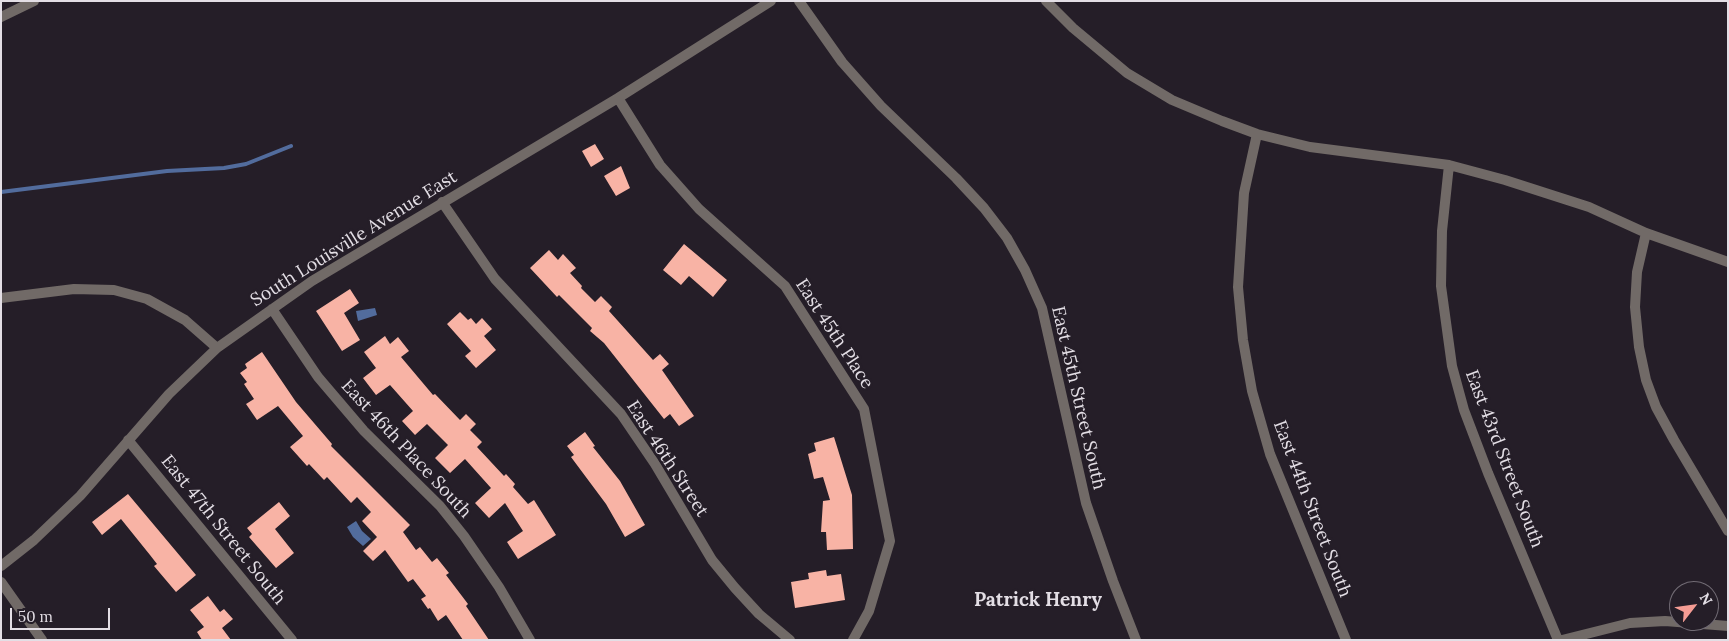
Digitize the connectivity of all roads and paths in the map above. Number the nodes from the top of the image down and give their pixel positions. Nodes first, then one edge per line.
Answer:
1 (34, 1) edge
2 (772, 1) edge
3 (799, 1) edge
4 (1046, 1) edge
5 (1, 17) edge
6 (618, 98) junction
7 (1257, 134) junction
8 (1449, 165) junction
9 (442, 202) junction
10 (1646, 233) junction
11 (1728, 262) edge
12 (1, 298) edge
13 (272, 309) junction
14 (217, 348) junction
15 (128, 440) junction
16 (1728, 531) edge
17 (1, 566) edge
18 (1, 582) edge
19 (1728, 626) edge
20 (42, 640) edge
21 (292, 640) edge
22 (530, 640) edge
23 (790, 640) edge
24 (853, 640) edge
25 (1136, 640) edge
26 (1346, 640) edge
27 (1558, 640) edge
28 (1562, 640) edge

1 - 5 street
2 - 6 street, South Louisville Avenue East
3 - 25 street, East 45th Street South
4 - 7 street
6 - 9 street, South Louisville Avenue East
6 - 24 street, East 45th Place
7 - 8 street
7 - 26 street, East 44th Street South
8 - 10 street
8 - 27 street, East 43rd Street South
9 - 13 street, South Louisville Avenue East
9 - 23 street, East 46th Street
10 - 11 street
10 - 16 street
12 - 14 street
13 - 14 street, South Louisville Avenue East
13 - 22 street, East 46th Place South
14 - 15 street, South Louisville Avenue East
15 - 17 street, South Louisville Avenue East
15 - 21 street, East 47th Street South
18 - 20 street
19 - 28 street

